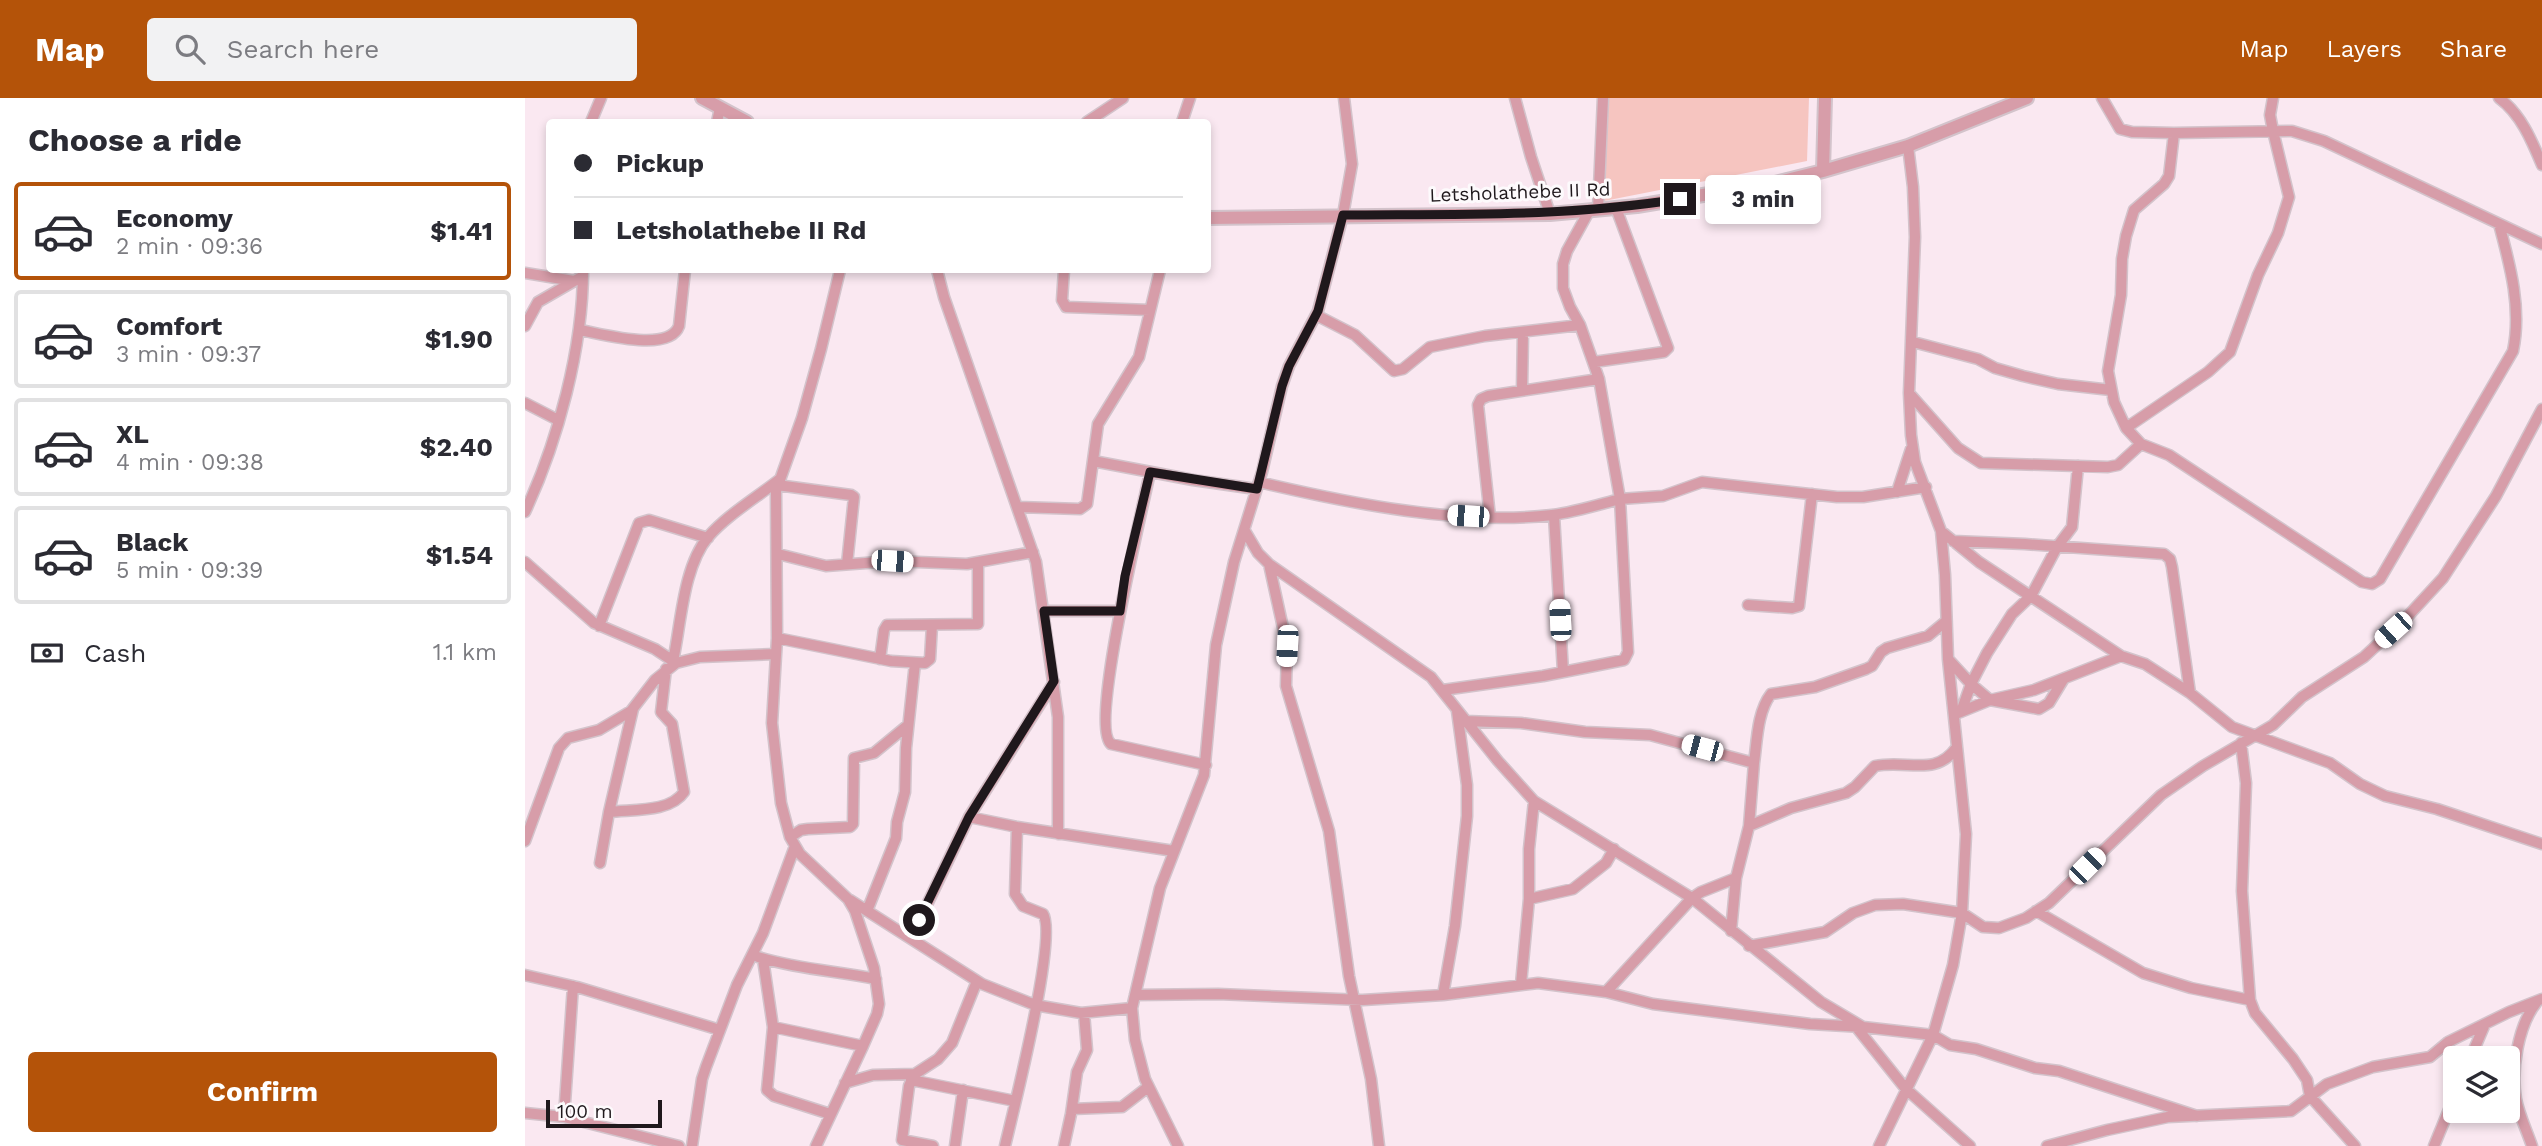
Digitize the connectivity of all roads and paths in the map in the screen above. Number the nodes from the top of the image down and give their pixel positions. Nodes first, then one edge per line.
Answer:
1 (601, 98) edge
2 (702, 98) edge
3 (1122, 98) edge
4 (1190, 98) edge
5 (1344, 98) edge
6 (1515, 98) edge
7 (1603, 98) edge
8 (1825, 98) edge
9 (2027, 98) edge
10 (2102, 98) edge
11 (2273, 98) edge
12 (2499, 98) edge
13 (720, 108) junction
14 (592, 119) edge
15 (718, 119) edge
16 (741, 119) edge
17 (1091, 119) edge
18 (1183, 119) edge
19 (2273, 131) junction
20 (2174, 134) junction
21 (1908, 146) junction
22 (2542, 165) edge
23 (1823, 171) junction
24 (1616, 208) junction
25 (1594, 211) junction
26 (1550, 214) junction
27 (1343, 215) junction
28 (1211, 218) edge
29 (2499, 224) junction
30 (2542, 244) edge
31 (525, 273) edge
32 (685, 273) edge
33 (839, 273) edge
34 (938, 273) edge
35 (1064, 273) edge
36 (1159, 273) edge
37 (580, 276) edge
38 (1150, 310) junction
39 (1316, 315) junction
40 (1580, 325) junction
41 (525, 326) edge
42 (580, 330) junction
43 (1523, 331) junction
44 (1913, 342) junction
45 (1594, 362) junction
46 (1598, 379) junction
47 (1522, 390) junction
48 (2111, 390) junction
49 (1909, 393) junction
50 (525, 403) edge
51 (2542, 409) edge
52 (558, 420) junction
53 (2126, 428) junction
54 (2141, 444) junction
55 (1912, 445) junction
56 (1093, 461) junction
57 (2078, 467) junction
58 (1150, 472) junction
59 (779, 482) junction
60 (1258, 485) junction
61 (1926, 487) junction
62 (1897, 492) junction
63 (1812, 494) junction
64 (1620, 499) junction
65 (1018, 508) junction
66 (525, 512) edge
67 (1554, 515) junction
68 (1490, 517) junction
69 (1245, 531) junction
70 (1941, 531) junction
71 (708, 538) junction
72 (1953, 541) junction
73 (2057, 547) junction
74 (1033, 552) junction
75 (778, 554) junction
76 (525, 562) edge
77 (978, 562) junction
78 (848, 564) junction
79 (1269, 564) junction
80 (2031, 596) junction
81 (1748, 605) dead end
82 (1044, 611) junction
83 (1120, 611) junction
84 (1945, 622) junction
85 (932, 625) junction
86 (599, 626) junction
87 (777, 638) junction
88 (776, 654) junction
89 (2121, 656) junction
90 (880, 659) junction
91 (1948, 659) junction
92 (915, 663) junction
93 (672, 664) junction
94 (1563, 672) junction
95 (2063, 680) junction
96 (1054, 681) junction
97 (1971, 684) junction
98 (1443, 690) junction
99 (2190, 693) junction
100 (1990, 700) junction
101 (633, 709) junction
102 (1457, 710) junction
103 (1957, 713) junction
104 (1465, 721) junction
105 (908, 725) junction
106 (2253, 736) junction
107 (2241, 743) junction
108 (1957, 747) junction
109 (1754, 763) junction
110 (1206, 765) junction
111 (1534, 801) junction
112 (609, 812) junction
113 (969, 817) junction
114 (1749, 826) junction
115 (1017, 827) junction
116 (1058, 834) junction
117 (526, 836) edge
118 (792, 841) junction
119 (2542, 844) edge
120 (1614, 849) junction
121 (1174, 851) junction
122 (600, 863) dead end
123 (1736, 878) junction
124 (1692, 898) junction
125 (848, 899) junction
126 (1529, 899) junction
127 (867, 911) junction
128 (2036, 911) junction
129 (1962, 913) junction
130 (1731, 931) junction
131 (911, 938) junction
132 (1749, 946) junction
133 (751, 955) junction
134 (763, 959) junction
135 (525, 975) edge
136 (876, 979) junction
137 (977, 981) junction
138 (1521, 984) junction
139 (573, 986) junction
140 (1606, 992) junction
141 (1135, 995) junction
142 (1443, 995) junction
143 (1354, 1000) junction
144 (2250, 1000) junction
145 (2539, 1000) edge
146 (1035, 1005) junction
147 (1132, 1008) junction
148 (1084, 1013) junction
149 (2485, 1024) junction
150 (773, 1027) junction
151 (1860, 1027) junction
152 (720, 1030) junction
153 (1933, 1035) junction
154 (863, 1046) junction
155 (2476, 1046) edge
156 (913, 1077) junction
157 (845, 1083) junction
158 (1149, 1087) junction
159 (1905, 1088) junction
160 (963, 1090) junction
161 (2310, 1096) junction
162 (1015, 1101) junction
163 (1072, 1109) junction
164 (525, 1113) edge
165 (830, 1114) junction
166 (2197, 1116) junction
167 (564, 1118) junction
168 (2443, 1123) edge
169 (679, 1146) edge
170 (692, 1146) edge
171 (816, 1146) edge
172 (933, 1146) edge
173 (955, 1146) edge
174 (1005, 1146) edge
175 (1064, 1146) edge
176 (1178, 1146) edge
177 (1379, 1146) edge
178 (1879, 1146) edge
179 (1970, 1146) edge
180 (2047, 1146) edge
181 (2355, 1146) edge
182 (2434, 1146) edge
183 (2532, 1146) edge

1 - 14 street
2 - 13 street
3 - 17 street
4 - 18 street
5 - 27 street
6 - 26 street
7 - 25 street
8 - 23 street
9 - 21 street, Letsholathebe II Rd
10 - 20 street
11 - 19 street
12 - 22 street
13 - 15 street
13 - 16 street
19 - 20 street
19 - 29 street
19 - 53 street
20 - 48 street
21 - 23 street, Letsholathebe II Rd
21 - 44 street
23 - 24 street, Letsholathebe II Rd
24 - 25 street, Letsholathebe II Rd
24 - 45 street
25 - 26 street, Letsholathebe II Rd
25 - 40 street
26 - 27 street, Letsholathebe II Rd
27 - 28 street, Letsholathebe II Rd
27 - 39 street
29 - 30 street
29 - 54 street
31 - 37 street
32 - 42 street
33 - 59 street
34 - 65 street
35 - 38 street
36 - 38 street
37 - 41 street
37 - 42 street
38 - 56 street
39 - 43 street
39 - 60 street
40 - 43 street
40 - 45 street
42 - 52 street
43 - 47 street
44 - 48 street
44 - 49 street
45 - 46 street
46 - 47 street
46 - 64 street
47 - 68 street
48 - 53 street
49 - 55 street
49 - 57 street
50 - 52 street
51 - 106 street
52 - 66 street
53 - 54 street
54 - 57 street
55 - 61 street
55 - 62 street
56 - 58 street
56 - 65 street
57 - 73 street
58 - 60 street
58 - 83 street
59 - 71 street
59 - 75 street
59 - 78 street
60 - 68 street
60 - 69 street
61 - 62 street
61 - 70 street
62 - 63 street
63 - 64 street
63 - 81 street
64 - 67 street
64 - 94 street
65 - 74 street
67 - 68 street
67 - 94 street
69 - 79 street
69 - 110 street
70 - 72 street
70 - 84 street
71 - 86 street
71 - 93 street
72 - 73 street
72 - 80 street
73 - 80 street
73 - 99 street
74 - 77 street
74 - 82 street
75 - 78 street
75 - 87 street
76 - 86 street
77 - 78 street
77 - 85 street
79 - 98 street
79 - 143 street
80 - 89 street
80 - 97 street
82 - 83 street
82 - 96 street
83 - 110 street
84 - 91 street
84 - 109 street
85 - 90 street
85 - 92 street
86 - 93 street
87 - 88 street
87 - 90 street
88 - 93 street
88 - 118 street
89 - 95 street
89 - 99 street
90 - 92 street
91 - 97 street
91 - 103 street
92 - 105 street
93 - 101 street
93 - 112 street
94 - 98 street
95 - 100 street
95 - 100 street
96 - 113 street
96 - 116 street
97 - 100 street
97 - 103 street
98 - 102 street
99 - 106 street
100 - 103 street
101 - 112 street
101 - 117 street
102 - 104 street
102 - 142 street
103 - 108 street
104 - 109 street
104 - 111 street
105 - 118 street
105 - 127 street
106 - 107 street
106 - 119 street
107 - 128 street
107 - 144 street
108 - 114 street
108 - 129 street
109 - 114 street
110 - 121 street
111 - 120 street
111 - 126 street
112 - 122 street
113 - 115 street
113 - 131 street
114 - 123 street
115 - 116 street
115 - 146 street
116 - 121 street
118 - 125 street
118 - 133 street
120 - 124 street
120 - 126 street
121 - 141 street
123 - 124 street
123 - 130 street
124 - 130 street
124 - 140 street
125 - 127 street
125 - 136 street
126 - 138 street
127 - 131 street
128 - 129 street
128 - 144 street
129 - 132 street
129 - 153 street
130 - 132 street
131 - 137 street
132 - 151 street
133 - 134 street
133 - 152 street
134 - 136 street
134 - 150 street
135 - 139 street
136 - 154 street
137 - 146 street
137 - 156 street
138 - 140 street
138 - 142 street
139 - 152 street
139 - 167 street
140 - 151 street
141 - 143 street
141 - 147 street
142 - 143 street
143 - 177 street
144 - 161 street
145 - 149 street
145 - 183 street
146 - 148 street
146 - 162 street
147 - 148 street
147 - 158 street
148 - 163 street
149 - 155 street
149 - 161 street
150 - 154 street
150 - 165 street
151 - 153 street
151 - 159 street
152 - 170 street
153 - 159 street
153 - 166 street
154 - 157 street
156 - 157 street
156 - 160 street
156 - 172 street
157 - 165 street
158 - 163 street
158 - 176 street
159 - 178 street
159 - 179 street
160 - 162 street
160 - 173 street
161 - 166 street
161 - 181 street
162 - 174 street
163 - 175 street
164 - 167 street
165 - 171 street
166 - 180 street
167 - 169 street
168 - 182 street

